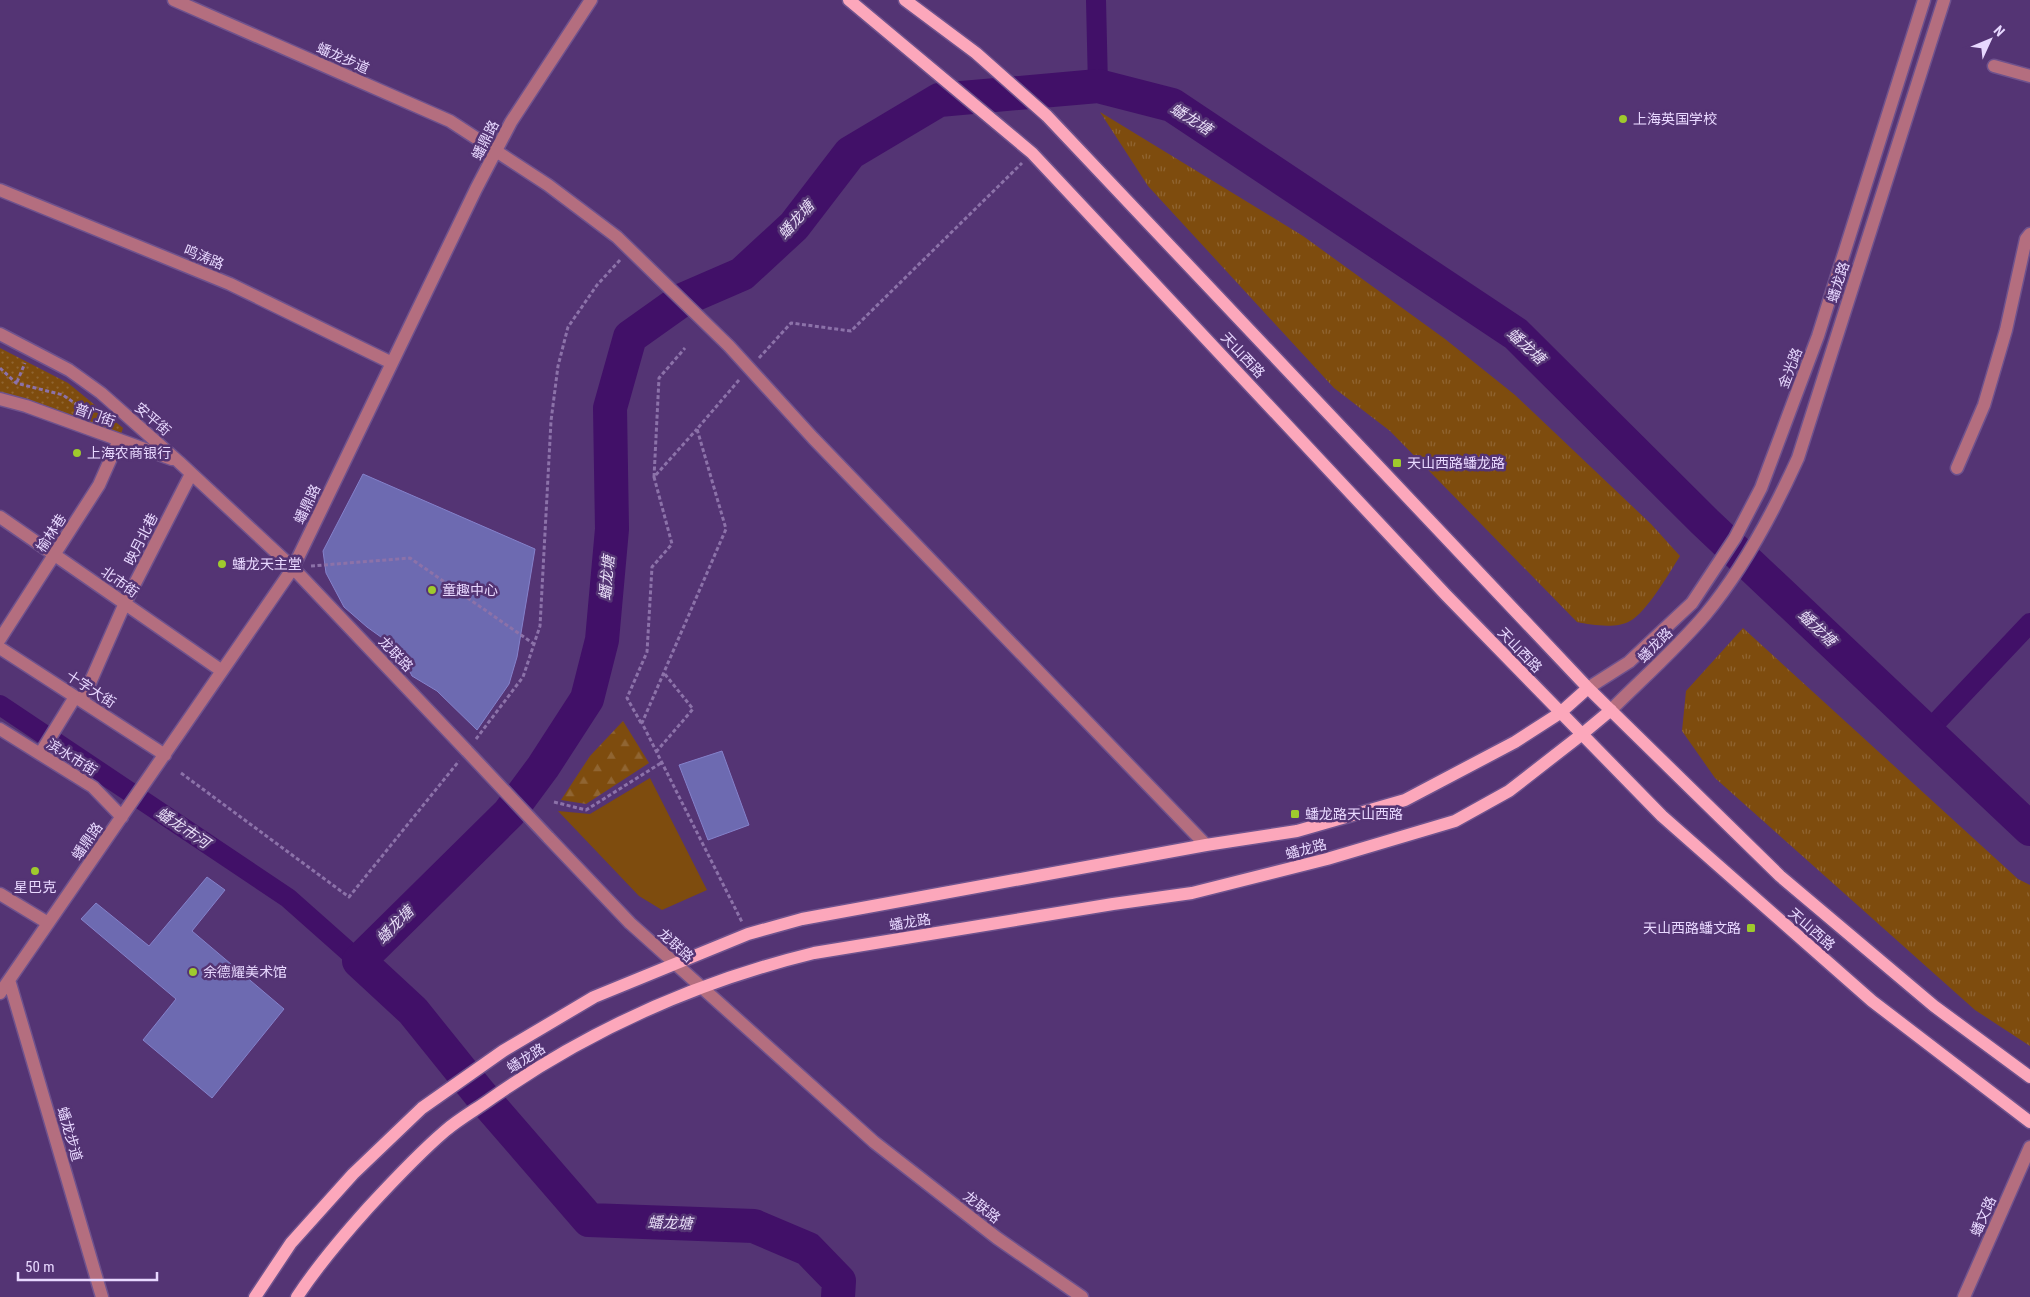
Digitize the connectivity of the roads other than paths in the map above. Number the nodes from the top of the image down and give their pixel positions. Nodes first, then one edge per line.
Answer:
1 (174, 0) edge
2 (591, 0) edge
3 (849, 0) edge
4 (905, 0) edge
5 (1924, 0) edge
6 (1944, 0) edge
7 (1994, 66) dead end
8 (2030, 76) edge
9 (497, 150) junction
10 (0, 190) edge
11 (2030, 234) edge
12 (0, 334) edge
13 (392, 363) junction
14 (3, 401) edge
15 (119, 440) junction
16 (179, 462) junction
17 (1957, 468) dead end
18 (192, 474) junction
19 (0, 517) edge
20 (55, 555) junction
21 (293, 568) junction
22 (125, 603) junction
23 (0, 639) edge
24 (0, 648) edge
25 (222, 671) junction
26 (1588, 688) junction
27 (79, 699) junction
28 (1611, 710) junction
29 (1560, 713) junction
30 (0, 729) edge
31 (1581, 736) junction
32 (41, 754) junction
33 (165, 754) junction
34 (122, 817) junction
35 (1206, 845) junction
36 (0, 894) edge
37 (48, 923) junction
38 (673, 963) junction
39 (9, 980) junction
40 (700, 987) junction
41 (0, 992) edge
42 (2030, 1077) edge
43 (2030, 1122) edge
44 (2030, 1147) edge
45 (102, 1297) edge
46 (255, 1297) edge
47 (298, 1297) edge
48 (1082, 1297) edge
49 (1964, 1297) edge

1 - 9 street, 蟠龙步道
2 - 9 street, 蟠鼎路
3 - 29 main road, 天山西路
4 - 26 main road, 天山西路
5 - 26 street, 金光路
6 - 28 street, 蟠龙路
7 - 8 street
9 - 13 street, 蟠鼎路
9 - 35 street, 蟠龙步道
10 - 13 street, 鸣涛路
11 - 17 street
12 - 16 street, 安平街
13 - 21 street, 蟠鼎路
14 - 15 street, 普门街
15 - 16 street, 普门街
15 - 20 street, 榆林巷
16 - 18 street, 安平街
18 - 21 street, 安平街
18 - 22 street, 映月北巷
19 - 20 street, 北市街
20 - 22 street, 北市街
20 - 23 street, 榆林巷
21 - 25 street, 蟠鼎路
21 - 38 street, 龙联路, bridge
22 - 25 street, 北市街
22 - 27 street, 映月北巷
24 - 27 street, 十字大街
25 - 33 street, 蟠鼎路
26 - 28 main road, 天山西路
26 - 29 main road, 蟠龙路
27 - 32 street, 映月北巷
27 - 33 street, 十字大街
28 - 31 main road, 蟠龙路
28 - 42 main road, 天山西路
29 - 31 main road, 天山西路
29 - 35 main road, 蟠龙路
30 - 32 street, 滨水市街
31 - 40 main road, 蟠龙路
31 - 43 main road, 天山西路
32 - 34 street, 滨水市街
33 - 34 street, 蟠鼎路
34 - 37 street, 蟠鼎路
35 - 38 main road, 蟠龙路
36 - 37 street
37 - 39 street, 蟠鼎路
38 - 40 street, 龙联路
38 - 46 main road, 蟠龙路
39 - 41 street, 蟠鼎路
39 - 45 street, 蟠龙步道
40 - 47 main road, 蟠龙路
40 - 48 street, 龙联路
44 - 49 street, 蟠文路

